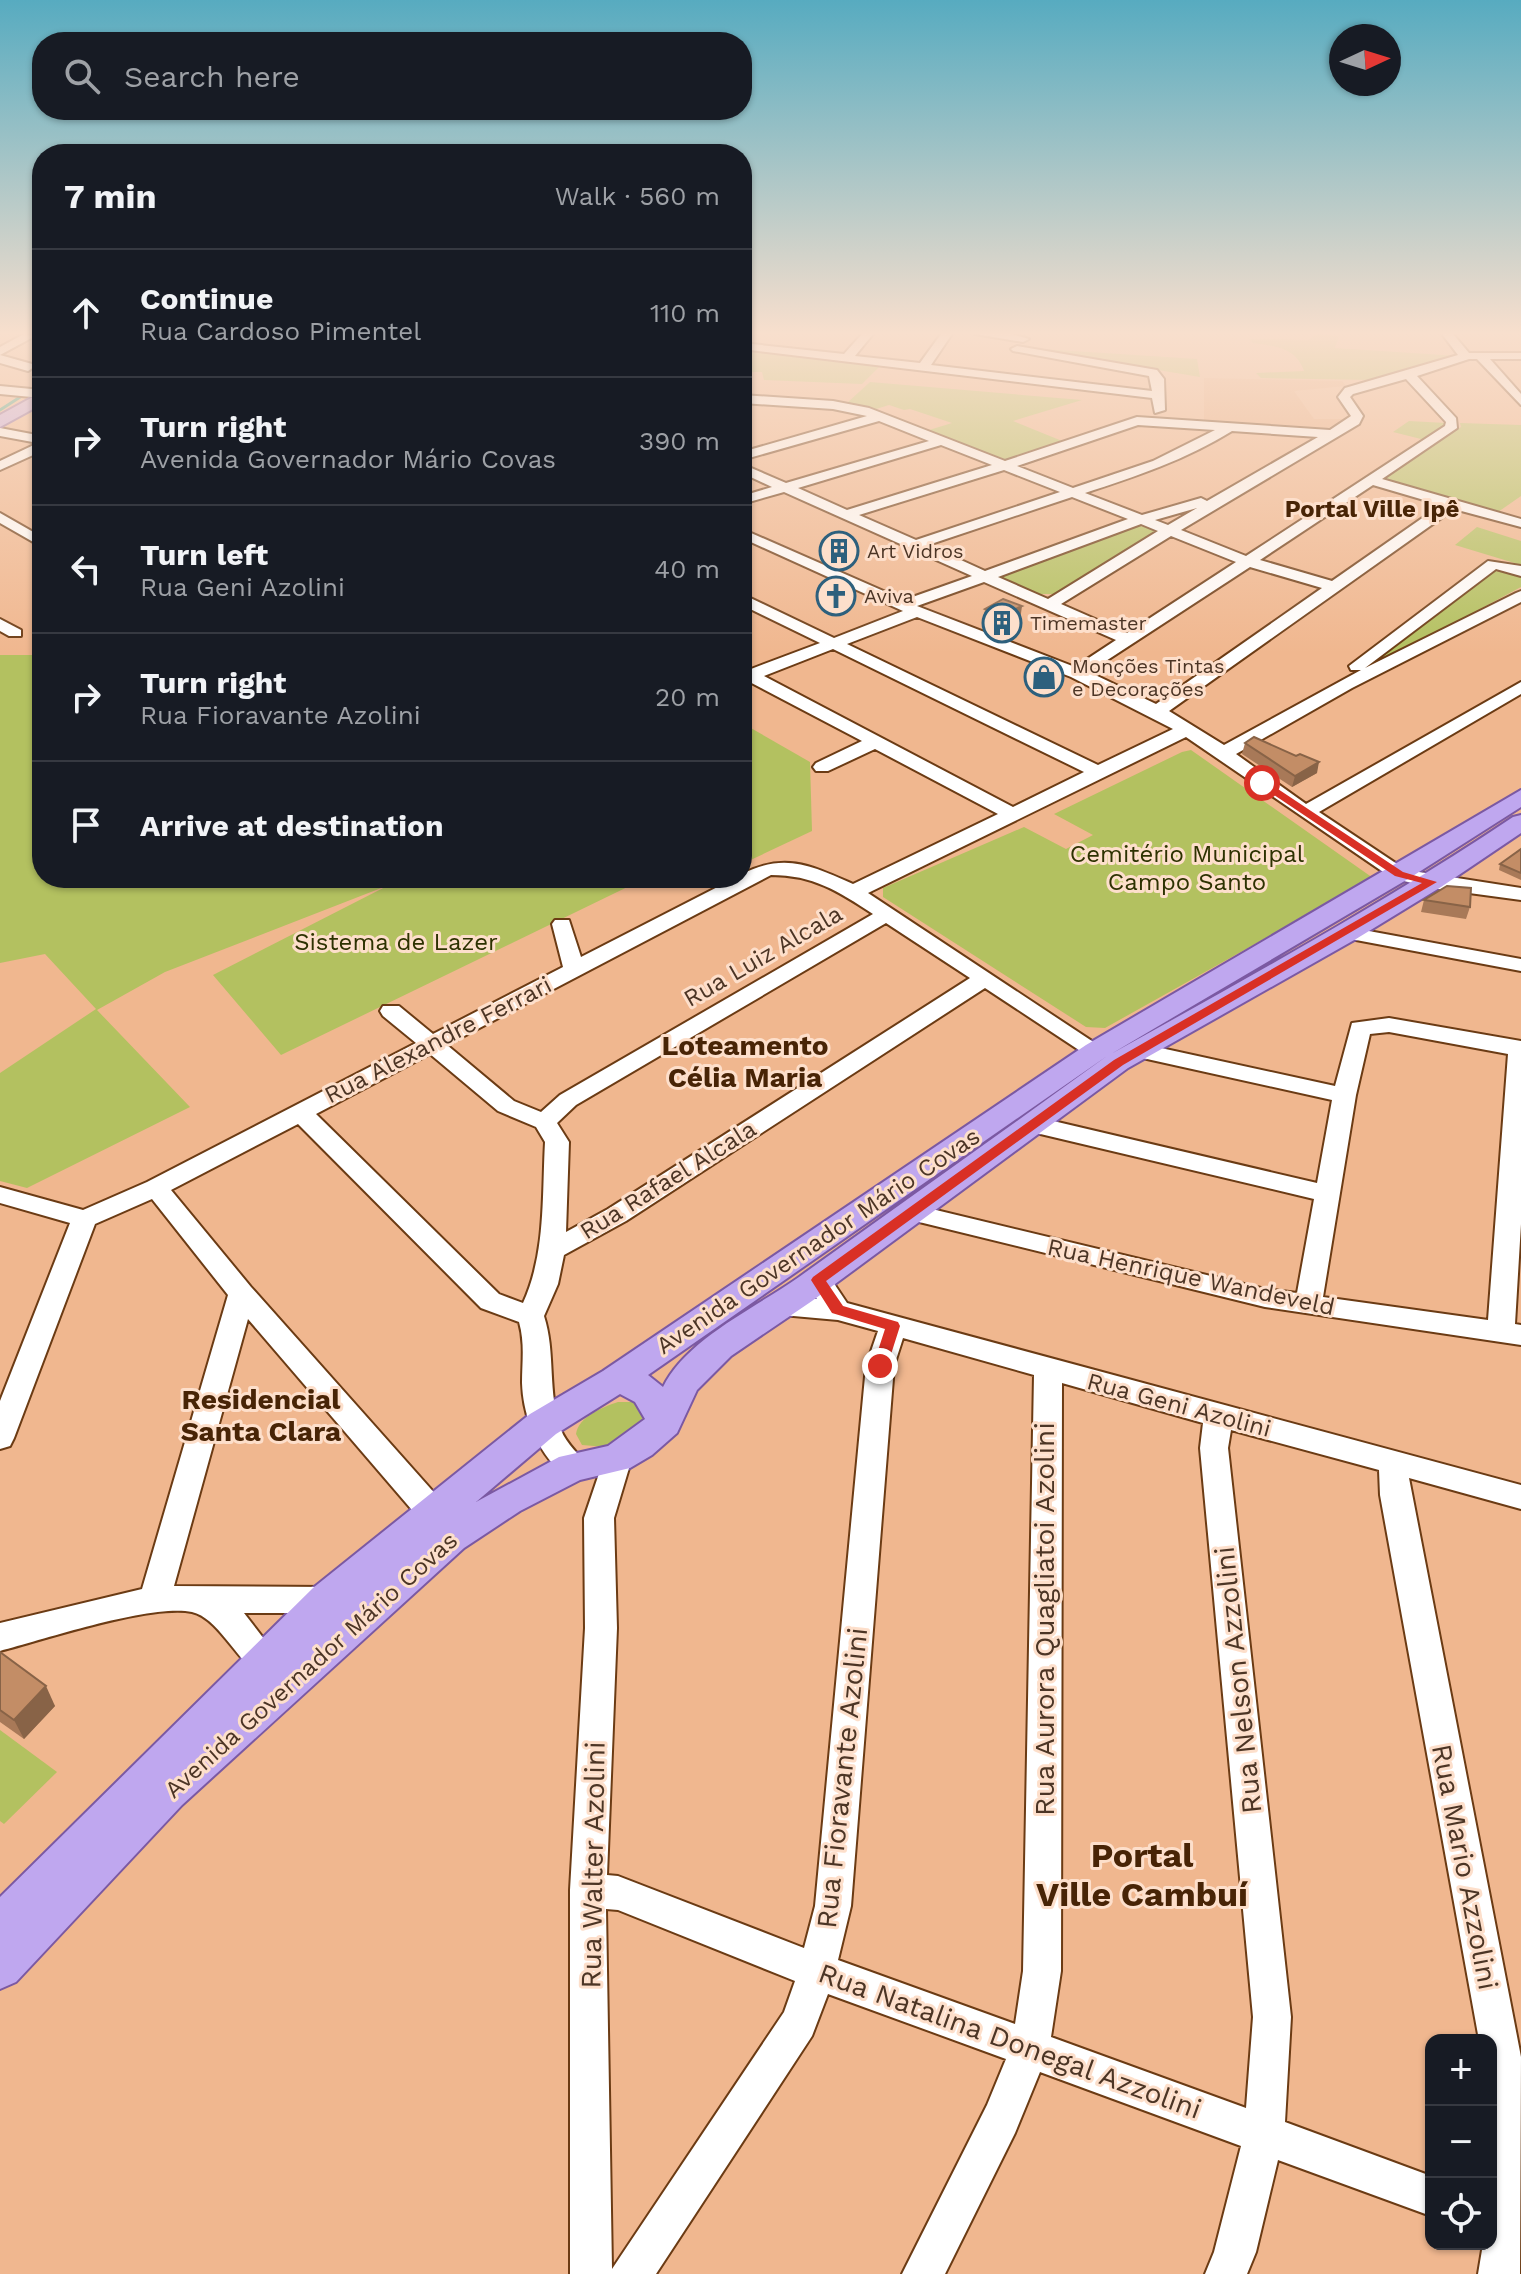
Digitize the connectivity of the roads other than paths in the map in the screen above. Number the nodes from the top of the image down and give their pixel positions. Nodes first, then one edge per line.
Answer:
1 (798, 440) edge
2 (934, 440) edge
3 (1078, 440) edge
4 (1206, 440) edge
5 (1322, 440) edge
6 (1429, 440) edge
7 (938, 442) junction
8 (32, 451) edge
9 (752, 453) edge
10 (0, 466) edge
11 (1004, 466) junction
12 (752, 473) edge
13 (1369, 480) junction
14 (784, 487) junction
15 (1072, 492) junction
16 (752, 497) edge
17 (1219, 500) junction
18 (1453, 503) junction
19 (845, 515) junction
20 (0, 517) edge
21 (1142, 519) junction
22 (1521, 523) edge
23 (1170, 531) junction
24 (32, 537) edge
25 (752, 538) edge
26 (912, 546) junction
27 (1247, 561) junction
28 (1521, 571) edge
29 (982, 577) junction
30 (1332, 586) junction
31 (1521, 596) edge
32 (752, 604) edge
33 (1047, 606) junction
34 (909, 609) junction
35 (0, 624) edge
36 (15, 633) dead end
37 (1128, 640) junction
38 (834, 643) junction
39 (752, 671) edge
40 (1077, 673) junction
41 (752, 676) edge
42 (1346, 684) junction
43 (1521, 687) edge
44 (1157, 711) junction
45 (1187, 729) junction
46 (875, 742) junction
47 (1224, 753) junction
48 (822, 767) dead end
49 (1100, 773) junction
50 (1521, 797) edge
51 (1307, 811) junction
52 (1015, 815) junction
53 (1521, 822) edge
54 (1421, 874) junction
55 (752, 877) edge
56 (730, 888) edge
57 (853, 892) junction
58 (1521, 894) edge
59 (887, 914) junction
60 (562, 924) dead end
61 (1347, 933) junction
62 (1521, 965) edge
63 (574, 969) junction
64 (984, 979) junction
65 (391, 1011) dead end
66 (430, 1043) junction
67 (1520, 1048) edge
68 (1138, 1050) junction
69 (1096, 1051) junction
70 (1344, 1095) junction
71 (300, 1112) junction
72 (544, 1122) junction
73 (1032, 1124) junction
74 (156, 1188) junction
75 (1325, 1193) junction
76 (0, 1195) edge
77 (911, 1212) junction
78 (84, 1219) junction
79 (552, 1250) junction
80 (818, 1280) junction
81 (242, 1294) junction
82 (1308, 1305) junction
83 (780, 1307) junction
84 (838, 1310) junction
85 (531, 1316) junction
86 (893, 1326) junction
87 (1511, 1335) edge
88 (1048, 1370) junction
89 (615, 1380) junction
90 (536, 1387) junction
91 (572, 1405) junction
92 (1218, 1416) junction
93 (664, 1423) junction
94 (543, 1424) junction
95 (0, 1438) edge
96 (617, 1458) junction
97 (1393, 1462) junction
98 (572, 1467) junction
99 (1521, 1497) edge
100 (435, 1515) junction
101 (155, 1599) junction
102 (200, 1599) junction
103 (327, 1600) junction
104 (0, 1637) edge
105 (265, 1661) junction
106 (588, 1890) junction
107 (0, 1929) edge
108 (0, 1966) edge
109 (817, 1971) junction
110 (1030, 2049) junction
111 (1264, 2134) junction
112 (1425, 2194) edge
113 (1506, 2224) edge
114 (591, 2274) edge
115 (631, 2274) edge
116 (923, 2274) edge
117 (1226, 2274) edge
118 (1499, 2274) edge

1 - 9 street
2 - 7 street
3 - 11 street
4 - 15 street
5 - 17 street
6 - 13 street
7 - 11 street
7 - 14 street
8 - 10 street
11 - 15 street
11 - 19 street
12 - 14 street
13 - 18 street
13 - 27 street
14 - 16 street
14 - 19 street
15 - 21 street
15 - 26 street
17 - 21 street
17 - 23 street
18 - 22 street
18 - 30 street
19 - 26 street
20 - 24 street
21 - 23 street
21 - 29 street
23 - 27 street
23 - 33 street
25 - 34 street
26 - 29 street
27 - 30 street
27 - 37 street
28 - 42 street
29 - 33 street
29 - 34 street
30 - 44 street
31 - 42 street
32 - 38 street
33 - 37 street
34 - 38 street
34 - 40 street
35 - 36 street
37 - 40 street
38 - 39 street
38 - 49 street
40 - 44 street
41 - 46 street
42 - 47 street
43 - 51 street
44 - 45 street
45 - 47 street
45 - 49 street
46 - 48 street
46 - 52 street
47 - 51 street
49 - 52 street
50 - 54 main road, Avenida Governador Mário Covas
51 - 54 street
52 - 57 street
53 - 54 main road, Avenida Governador Mário Covas
54 - 58 street
54 - 61 main road, Avenida Governador Mário Covas
54 - 69 main road, Avenida Governador Mário Covas
55 - 57 street, Rua Alexandre Ferrari
56 - 63 street, Rua Alexandre Ferrari
57 - 59 street
59 - 64 street
59 - 72 street, Rua Luiz Alcala
60 - 63 street
61 - 62 street
61 - 68 main road, Avenida Governador Mário Covas
63 - 66 street, Rua Alexandre Ferrari
64 - 69 street
64 - 79 street, Rua Rafael Alcala
65 - 66 street
66 - 71 street, Rua Alexandre Ferrari
66 - 72 street
67 - 70 street
67 - 87 street
68 - 70 street
68 - 73 main road, Avenida Governador Mário Covas
69 - 89 main road, Avenida Governador Mário Covas
70 - 75 street
71 - 74 street, Rua Alexandre Ferrari
71 - 85 street
72 - 79 street
73 - 75 street
73 - 77 main road, Avenida Governador Mário Covas
74 - 78 street, Rua Alexandre Ferrari
74 - 81 street
75 - 82 street
76 - 78 street
77 - 80 main road, Avenida Governador Mário Covas
77 - 82 street, Rua Henrique Wandeveld
78 - 95 street
79 - 85 street
80 - 83 main road, Avenida Governador Mário Covas
80 - 84 street
81 - 100 street
81 - 101 street
82 - 87 street, Rua Henrique Wandeveld
83 - 84 street, Rua Geni Azolini
83 - 93 main road, Avenida Governador Mário Covas
84 - 86 street, Rua Geni Azolini
85 - 90 street
86 - 88 street, Rua Geni Azolini
86 - 109 street, Rua Fioravante Azolini
88 - 92 street, Rua Geni Azolini
88 - 110 street, Rua Aurora Quagliatoi Azolini
89 - 91 main road, Avenida Governador Mário Covas
89 - 93 main road
90 - 91 street
90 - 94 street
91 - 94 main road, Avenida Governador Mário Covas
92 - 97 street, Rua Geni Azolini
92 - 111 street, Rua Nelson Azzolini
93 - 96 main road, Avenida Governador Mário Covas
94 - 98 street
94 - 100 main road, Avenida Governador Mário Covas
96 - 98 main road, Avenida Governador Mário Covas
96 - 106 street, Rua Walter Azolini
97 - 99 street, Rua Geni Azolini
97 - 113 street, Rua Mario Azzolini
98 - 108 main road, Avenida Governador Mário Covas
100 - 103 main road, Avenida Governador Mário Covas
101 - 102 street
101 - 104 street
102 - 103 street
102 - 105 street
103 - 105 main road, Avenida Governador Mário Covas
105 - 107 main road, Avenida Governador Mário Covas
106 - 109 street, Rua Natalina Donegal Azzolini
106 - 114 street, Rua Walter Azolini
109 - 110 street, Rua Natalina Donegal Azzolini
109 - 115 street, Rua Fioravante Azolini
110 - 111 street, Rua Natalina Donegal Azzolini
110 - 116 street, Rua Aurora Quagliatoi Azolini
111 - 112 street, Rua Natalina Donegal Azzolini
111 - 117 street, Rua Nelson Azzolini
113 - 118 street, Rua Mario Azzolini

